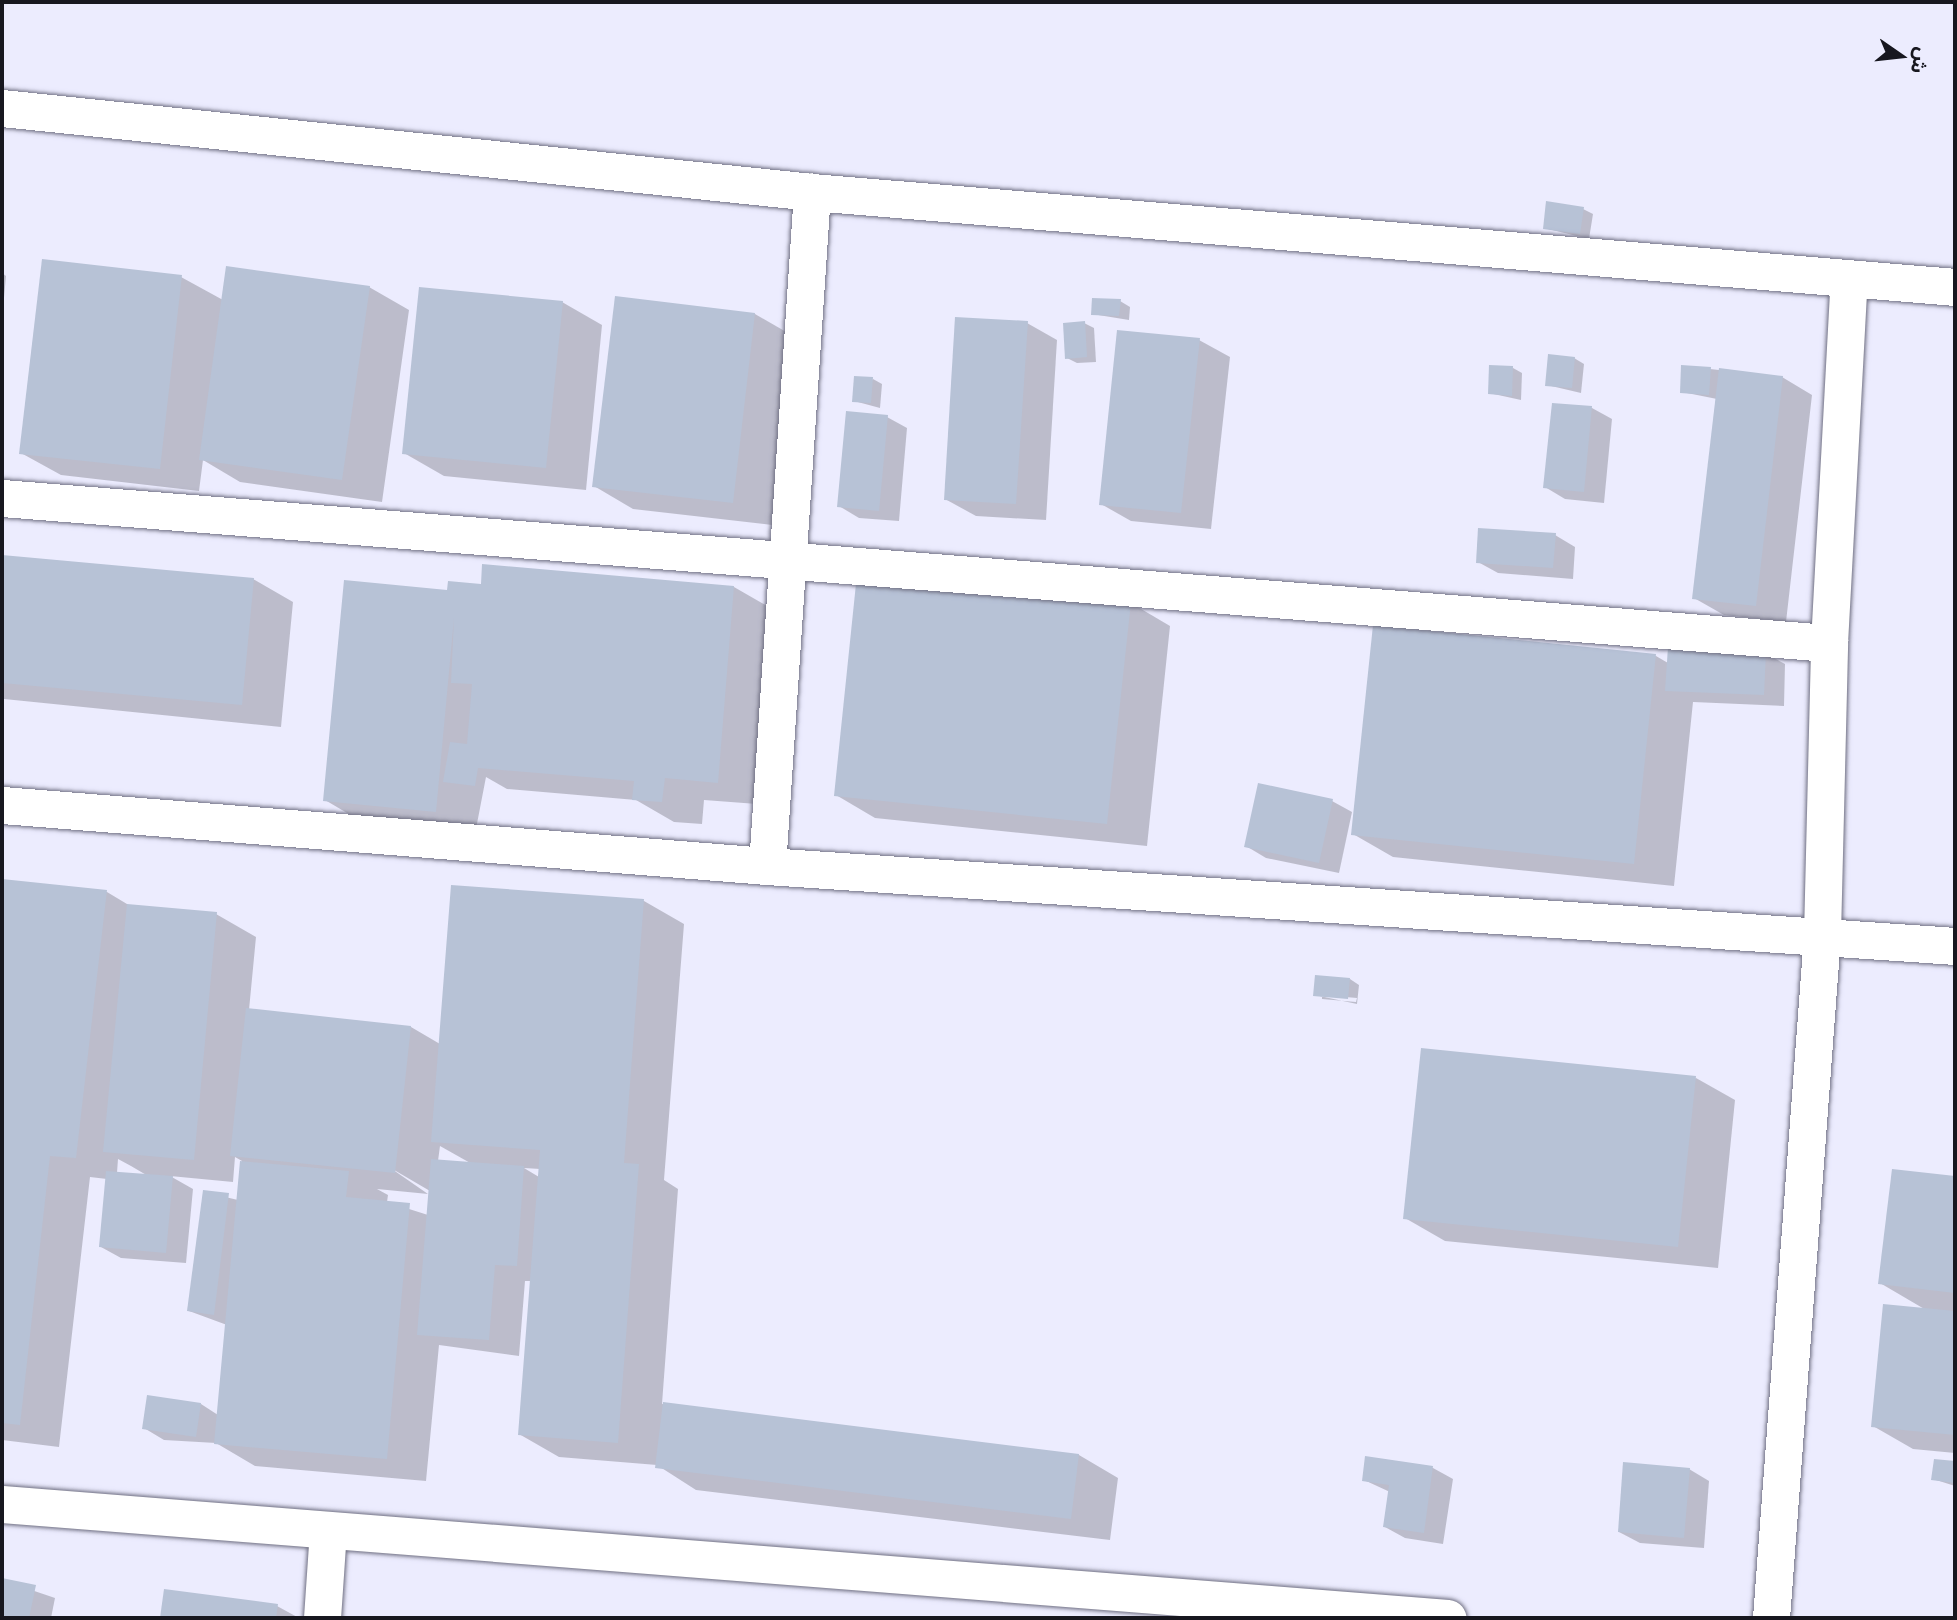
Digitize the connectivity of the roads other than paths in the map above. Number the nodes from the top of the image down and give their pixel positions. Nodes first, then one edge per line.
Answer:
1 (2, 108) edge
2 (812, 192) junction
3 (1849, 279) junction
4 (1955, 287) edge
5 (2, 498) edge
6 (786, 561) junction
7 (1829, 643) junction
8 (2, 805) edge
9 (767, 866) junction
10 (1822, 936) junction
11 (1955, 946) edge
12 (2, 1504) edge
13 (328, 1530) junction
14 (1070, 1603) edge
15 (322, 1618) edge
16 (1448, 1618) edge
17 (1771, 1618) edge

1 - 2 street
2 - 3 street
2 - 6 street
3 - 4 street
3 - 7 street
5 - 6 street
6 - 7 street
6 - 9 street
7 - 10 street
8 - 9 street
9 - 10 street
10 - 11 street
10 - 17 street
12 - 13 street
13 - 14 street
13 - 15 street
14 - 16 street

